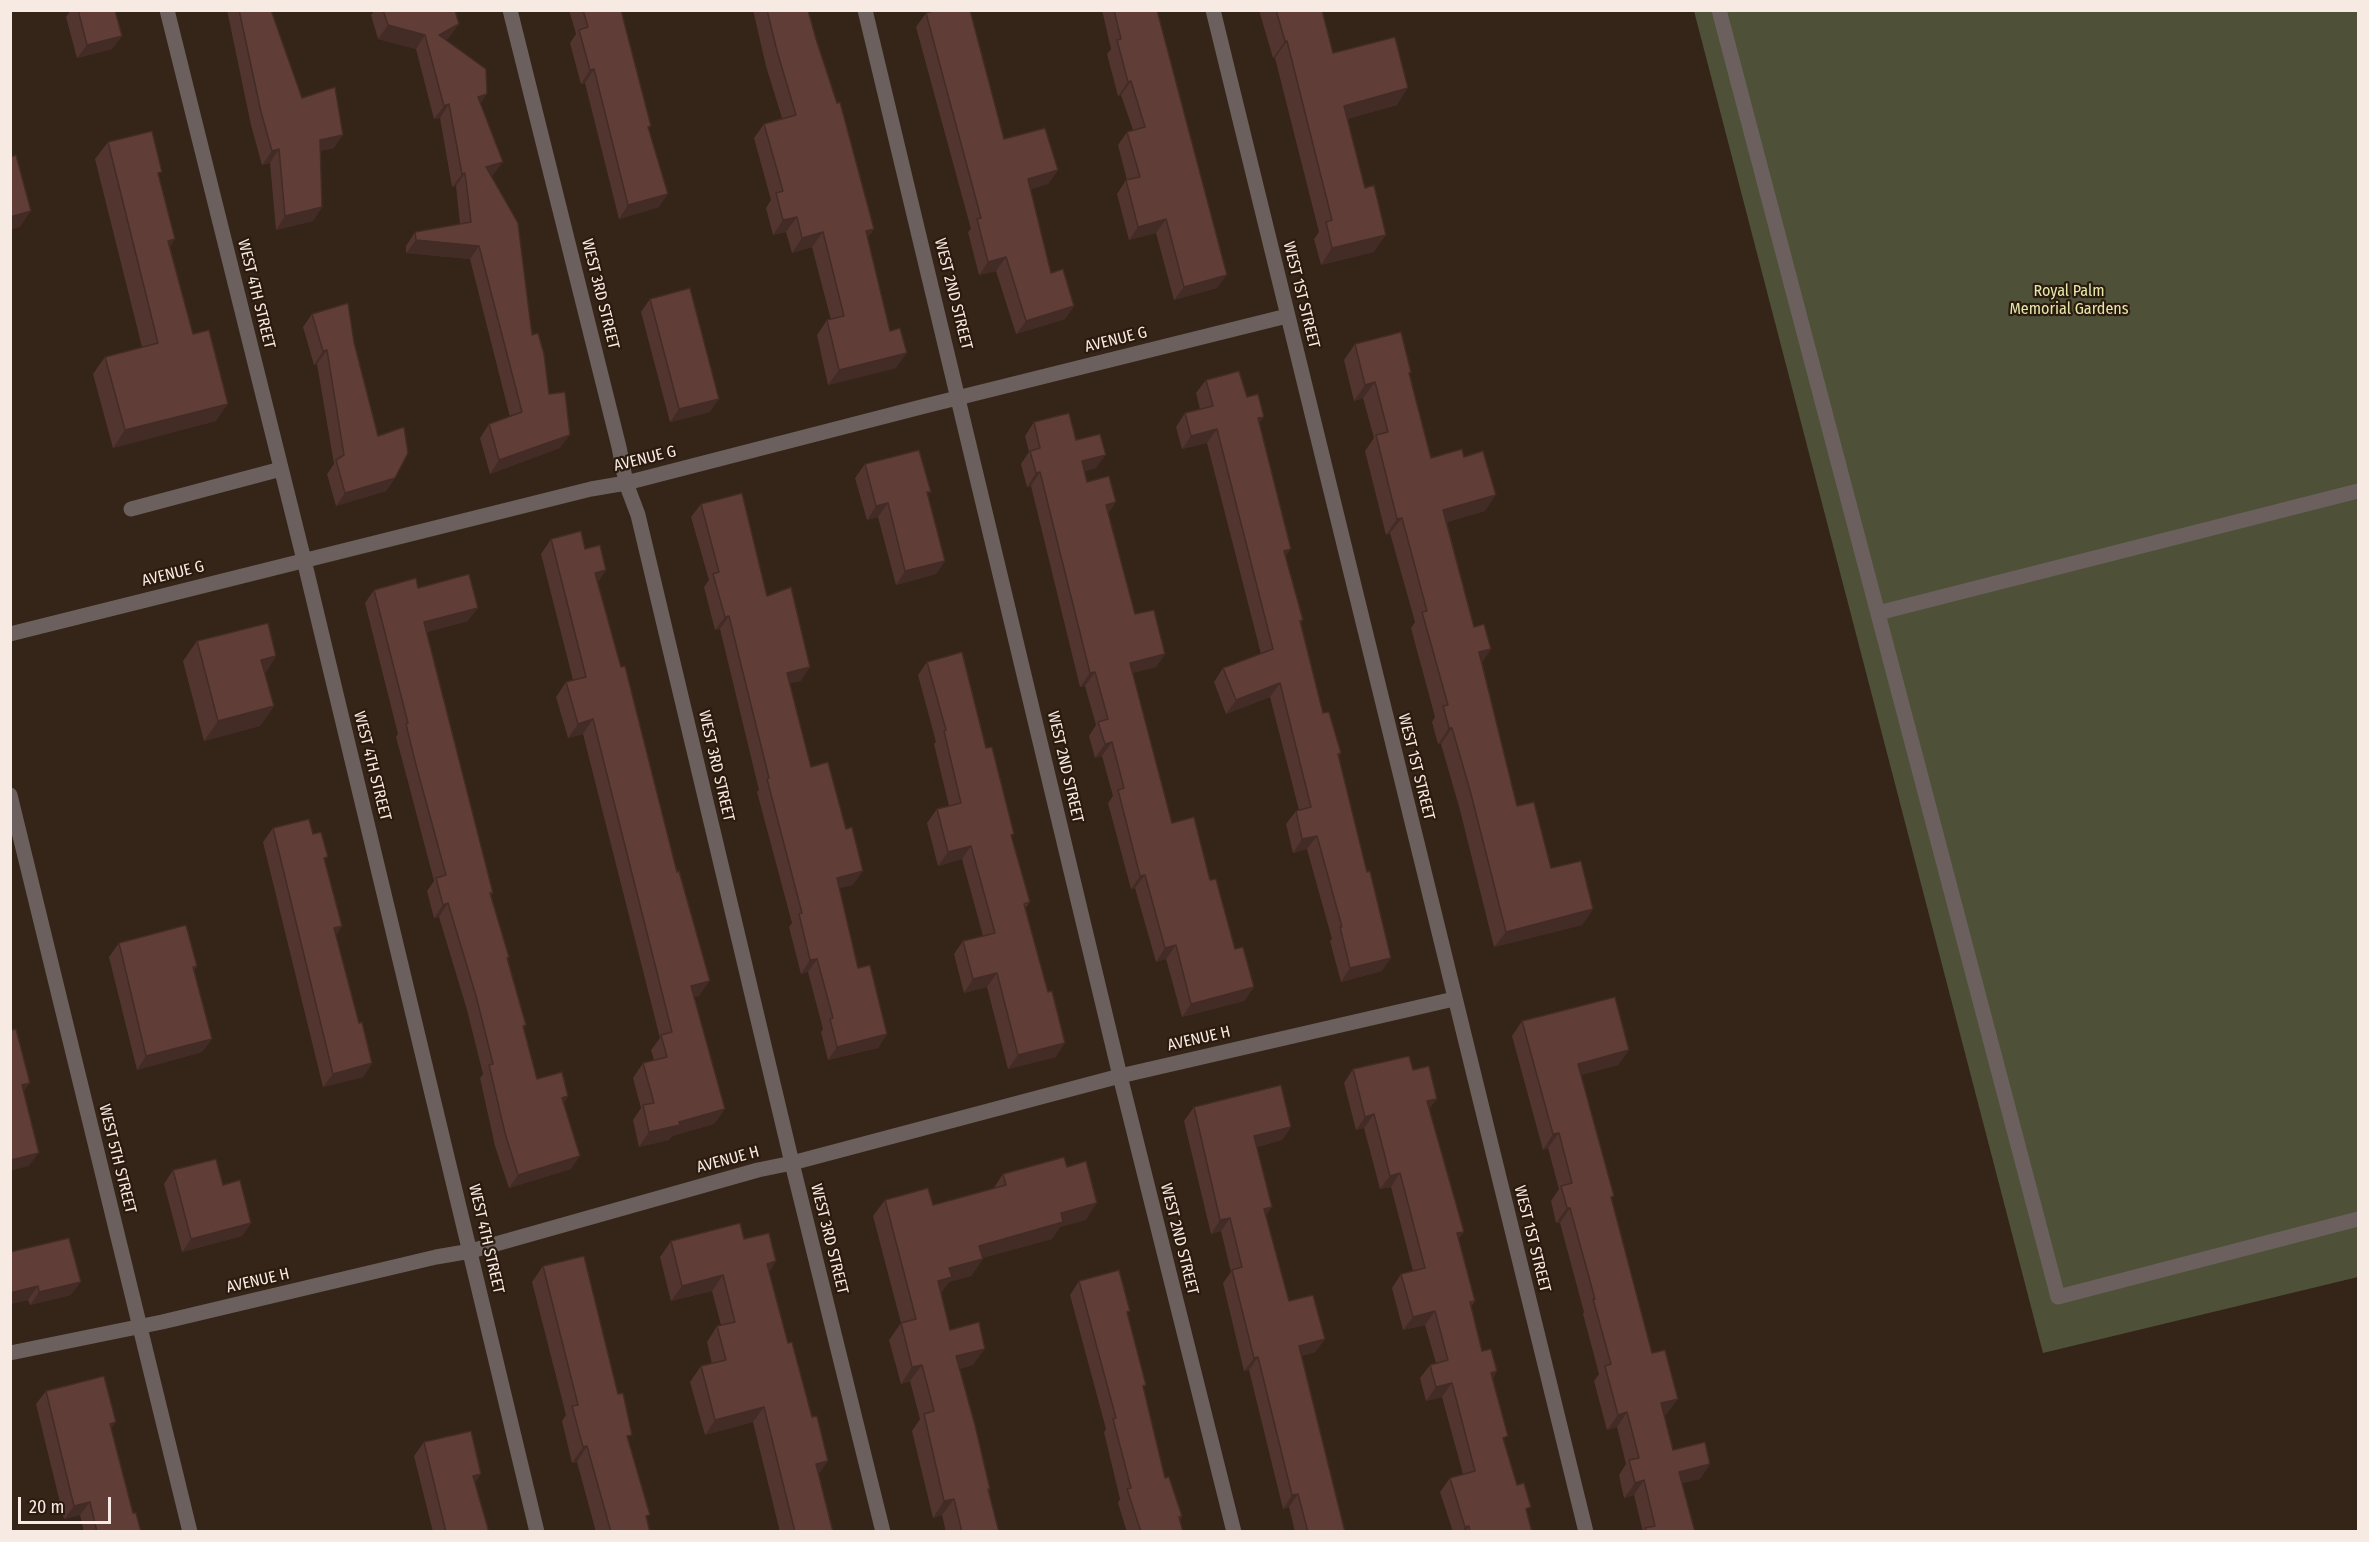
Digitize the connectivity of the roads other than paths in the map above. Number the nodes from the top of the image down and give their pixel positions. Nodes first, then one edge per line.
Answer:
1 (167, 10) edge
2 (510, 10) edge
3 (865, 10) edge
4 (1213, 10) edge
5 (1719, 10) edge
6 (1287, 316) junction
7 (959, 397) junction
8 (281, 469) junction
9 (626, 483) junction
10 (2358, 491) edge
11 (131, 508) dead end
12 (304, 560) junction
13 (1878, 613) junction
14 (10, 634) edge
15 (10, 795) edge
16 (1454, 999) junction
17 (1120, 1076) junction
18 (792, 1163) junction
19 (2358, 1219) edge
20 (471, 1251) junction
21 (140, 1327) junction
22 (10, 1353) edge
23 (190, 1532) edge
24 (537, 1532) edge
25 (883, 1532) edge
26 (1234, 1532) edge
27 (1586, 1532) edge

1 - 8 street, WEST 4TH STREET
2 - 9 street, WEST 3RD STREET
3 - 7 street, WEST 2ND STREET
4 - 6 street, WEST 1ST STREET
5 - 13 street
6 - 7 street, AVENUE G
6 - 16 street, WEST 1ST STREET
7 - 9 street, AVENUE G
7 - 17 street, WEST 2ND STREET
8 - 11 street
8 - 12 street, WEST 4TH STREET
9 - 12 street, AVENUE G
9 - 18 street, WEST 3RD STREET
10 - 13 street
12 - 14 street, AVENUE G
12 - 20 street, WEST 4TH STREET
13 - 19 street
15 - 21 street, WEST 5TH STREET
16 - 17 street, AVENUE H
16 - 27 street, WEST 1ST STREET
17 - 18 street, AVENUE H
17 - 26 street, WEST 2ND STREET
18 - 20 street, AVENUE H
18 - 25 street, WEST 3RD STREET
20 - 21 street, AVENUE H
20 - 24 street, WEST 4TH STREET
21 - 22 street, AVENUE H
21 - 23 street, WEST 5TH STREET

